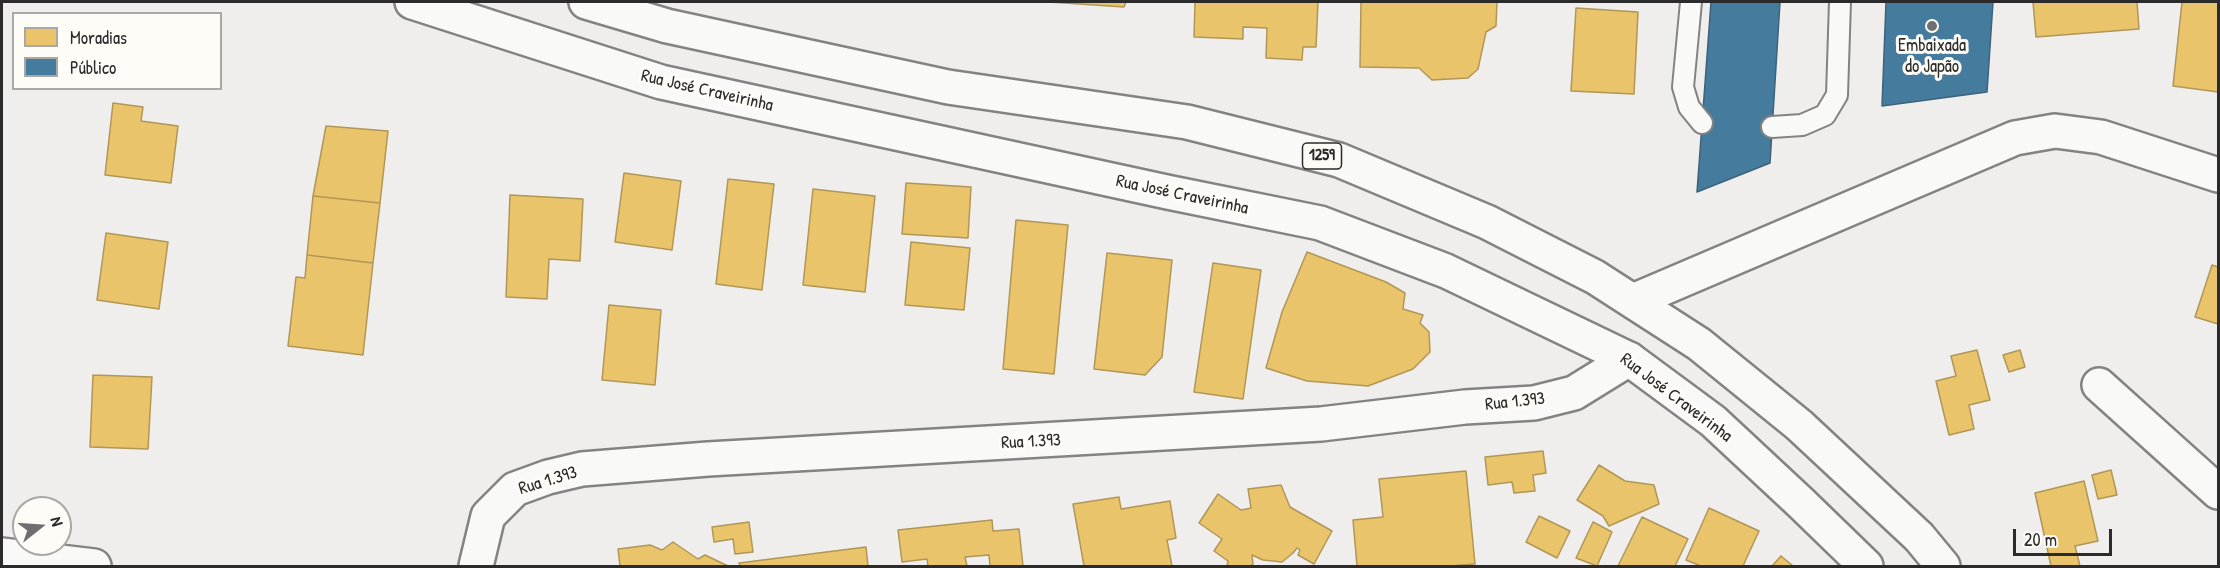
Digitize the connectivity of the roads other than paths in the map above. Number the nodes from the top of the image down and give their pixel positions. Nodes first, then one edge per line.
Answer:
1 (412, 2) edge
2 (586, 2) edge
3 (1691, 2) edge
4 (1840, 2) edge
5 (1702, 123) dead end
6 (1772, 127) dead end
7 (2218, 175) edge
8 (1633, 301) junction
9 (1629, 359) junction
10 (2099, 384) dead end
11 (2218, 492) edge
12 (2, 555) edge
13 (94, 567) edge
14 (476, 567) edge
15 (1866, 567) edge
16 (1943, 567) edge

1 - 9 main road, Rua José Craveirinha
2 - 8 main road, 1259
3 - 5 lane
4 - 6 lane
7 - 8 main road
8 - 16 main road, 1259
9 - 14 main road, Rua 1.393
9 - 15 main road, Rua José Craveirinha
10 - 11 main road
12 - 13 main road

